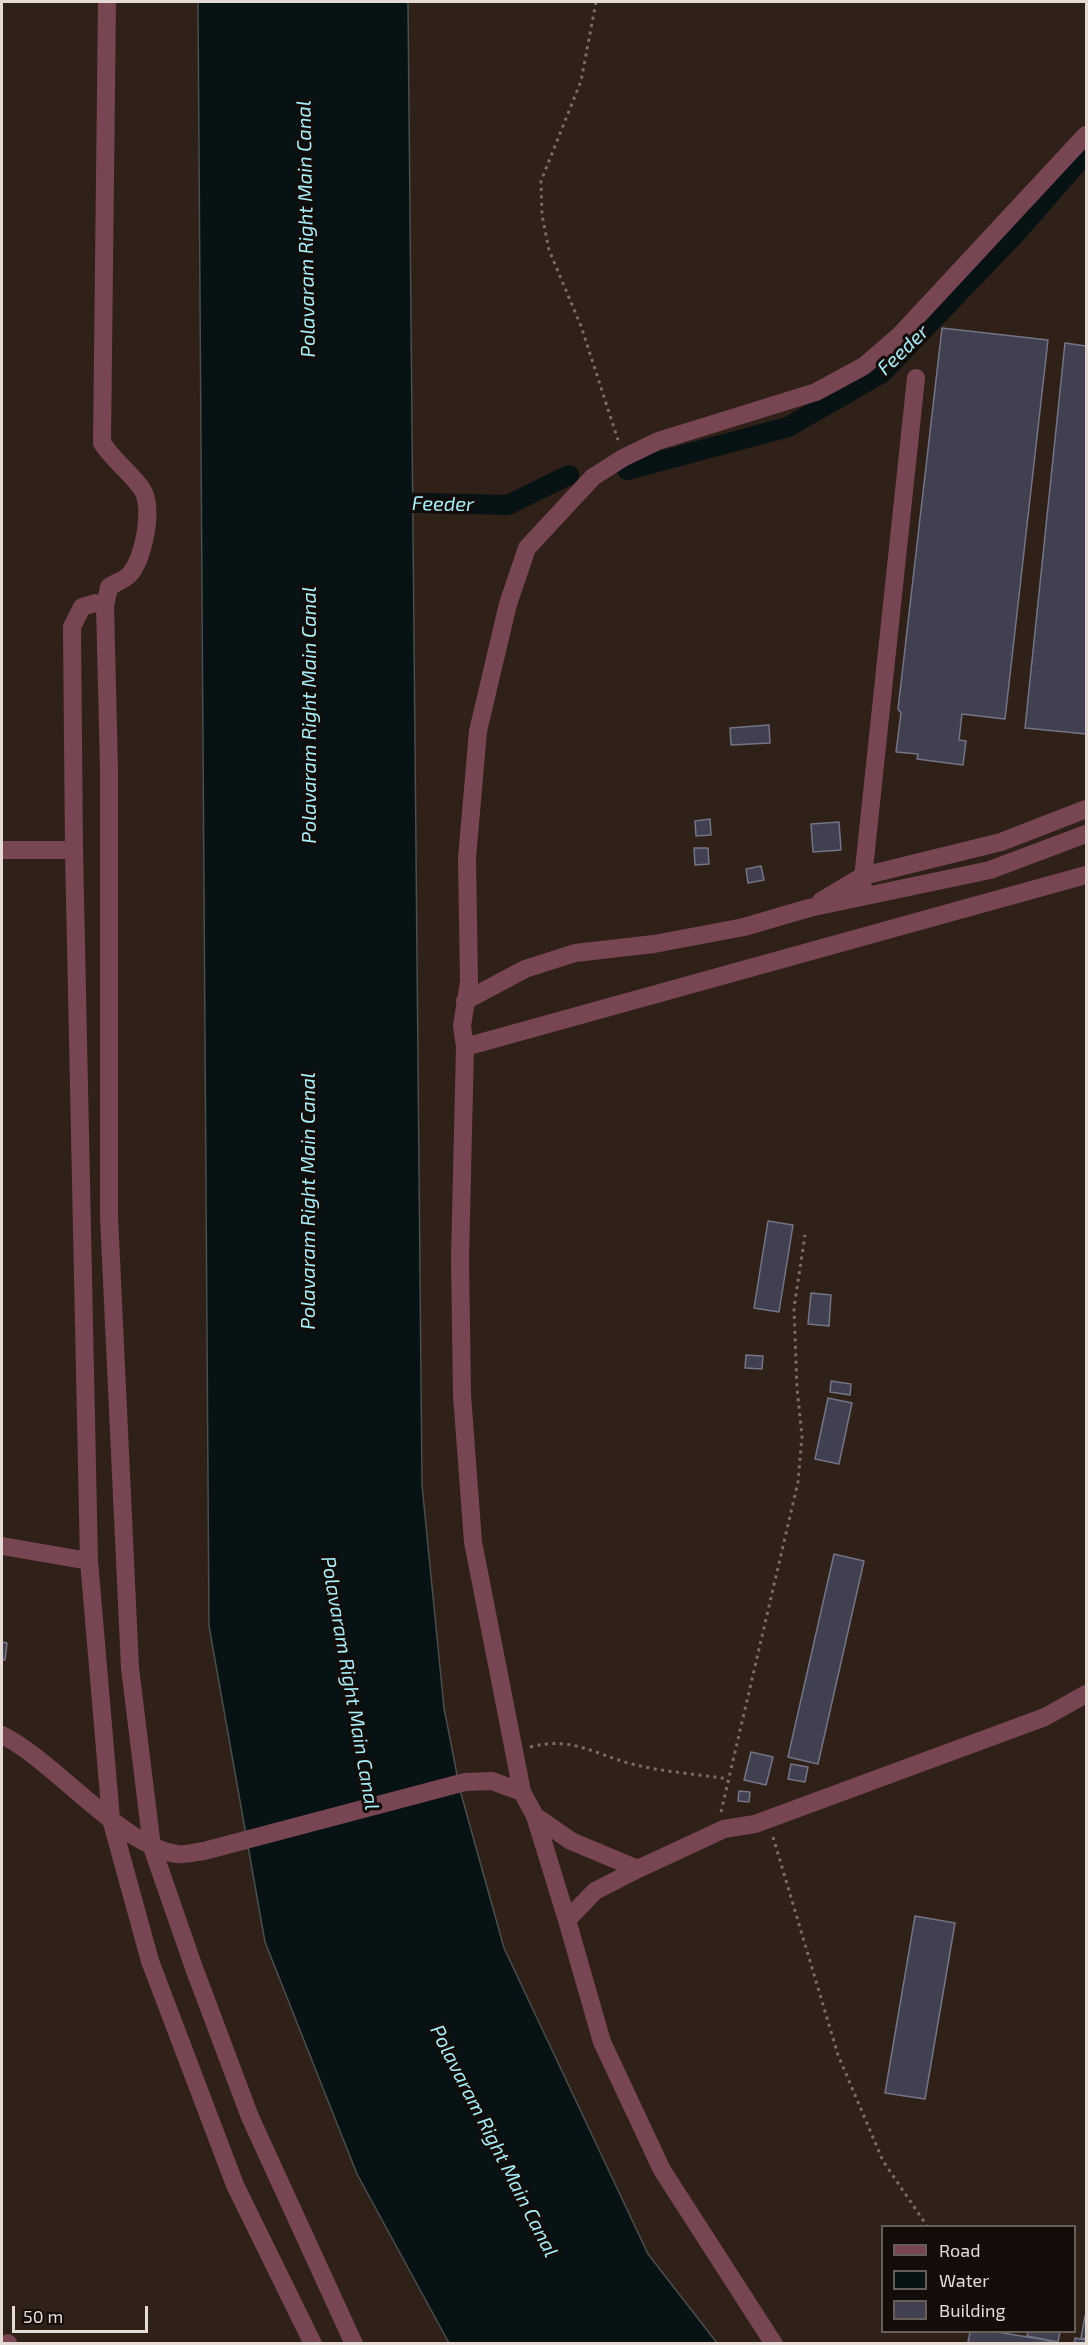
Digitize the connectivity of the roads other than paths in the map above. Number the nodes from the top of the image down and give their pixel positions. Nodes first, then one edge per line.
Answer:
1 (107, 2) edge
2 (1086, 135) edge
3 (916, 378) dead end
4 (105, 606) junction
5 (1086, 809) edge
6 (1086, 834) edge
7 (2, 850) edge
8 (74, 850) junction
9 (1086, 875) edge
10 (863, 876) junction
11 (861, 897) junction
12 (810, 908) junction
13 (465, 1001) junction
14 (465, 1047) junction
15 (2, 1546) edge
16 (89, 1561) junction
17 (1086, 1694) edge
18 (2, 1735) edge
19 (522, 1792) junction
20 (535, 1816) junction
21 (111, 1819) junction
22 (152, 1847) junction
23 (638, 1869) junction
24 (567, 1920) junction
25 (313, 2343) edge
26 (354, 2343) edge
27 (774, 2343) edge

1 - 4 street
2 - 13 street
3 - 10 street
4 - 8 street
4 - 22 street
5 - 10 street
6 - 11 street
7 - 8 street
8 - 16 street
9 - 14 street
10 - 11 street
10 - 12 street
11 - 12 street
12 - 13 street
13 - 14 street
14 - 19 street
15 - 16 street
16 - 21 street
17 - 23 street
18 - 21 street
19 - 20 street
19 - 22 street
20 - 23 street
20 - 24 street
21 - 22 street
21 - 25 street
22 - 26 street
23 - 24 street
24 - 27 street

